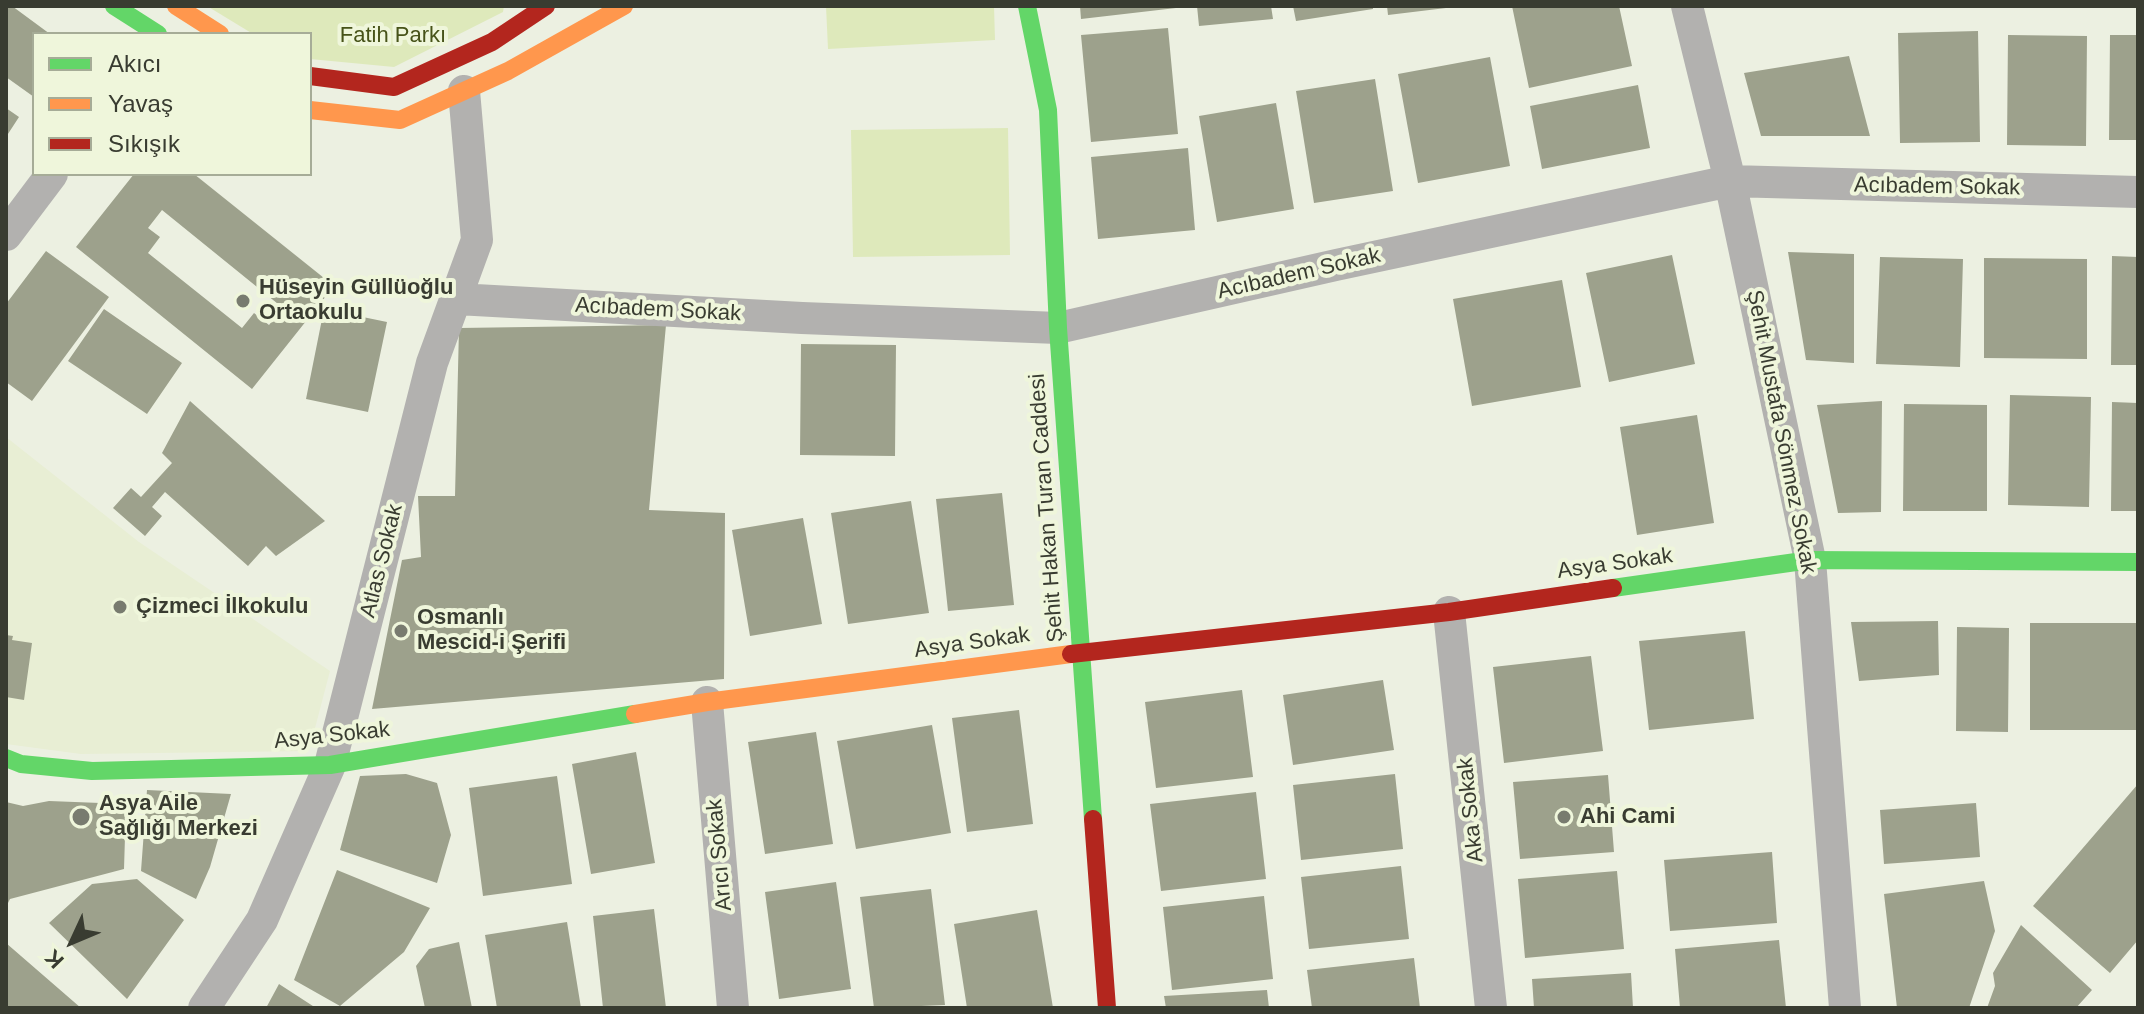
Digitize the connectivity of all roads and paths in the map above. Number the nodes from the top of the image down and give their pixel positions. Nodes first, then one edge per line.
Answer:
1 (114, 6) edge
2 (176, 6) edge
3 (546, 6) edge
4 (624, 6) edge
5 (1027, 6) edge
6 (1687, 6) edge
7 (155, 32) edge
8 (217, 32) edge
9 (312, 76) edge
10 (464, 91) junction
11 (312, 110) edge
12 (50, 176) edge
13 (1730, 181) junction
14 (2138, 192) edge
15 (6, 235) edge
16 (457, 299) junction
17 (1058, 328) junction
18 (1810, 560) junction
19 (2138, 562) edge
20 (1449, 612) junction
21 (1082, 653) junction
22 (707, 702) junction
23 (6, 758) edge
24 (330, 765) junction
25 (204, 1008) edge
26 (733, 1008) edge
27 (1107, 1008) edge
28 (1491, 1008) edge
29 (1845, 1008) edge

1 - 7 street
2 - 8 street
3 - 9 street
4 - 10 street
5 - 17 street, Şehit Hakan Turan Caddesi
6 - 13 street, Şehit Mustafa Sönmez Sokak
10 - 11 street
10 - 16 street, Atlas Sokak
12 - 15 street
13 - 14 street, Acıbadem Sokak
13 - 17 street, Acıbadem Sokak
13 - 18 street, Şehit Mustafa Sönmez Sokak
16 - 17 street, Acıbadem Sokak
16 - 24 street, Atlas Sokak
17 - 21 street, Şehit Hakan Turan Caddesi
18 - 19 street, Asya Sokak
18 - 20 street, Asya Sokak
18 - 29 street, Şehit Mustafa Sönmez Sokak
20 - 21 street, Asya Sokak
20 - 28 street, Aka Sokak
21 - 22 street, Asya Sokak
21 - 27 street, Şehit Hakan Turan Caddesi
22 - 24 street, Asya Sokak
22 - 26 street, Arıcı Sokak
23 - 24 street, Asya Sokak
24 - 25 street, Atlas Sokak

